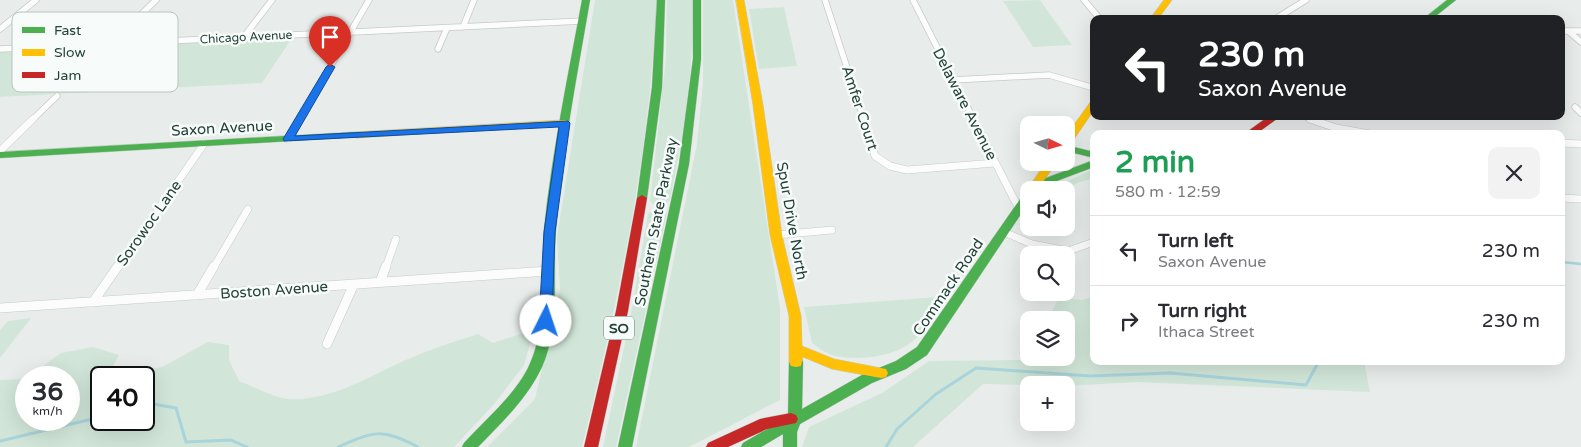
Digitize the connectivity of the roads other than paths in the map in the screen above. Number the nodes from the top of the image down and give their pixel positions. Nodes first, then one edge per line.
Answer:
1 (36, 0) edge
2 (156, 0) edge
3 (272, 0) edge
4 (369, 0) edge
5 (474, 0) edge
6 (586, 0) edge
7 (661, 0) edge
8 (698, 0) edge
9 (740, 0) edge
10 (824, 0) edge
11 (913, 0) edge
12 (1084, 0) edge
13 (1168, 0) edge
14 (1306, 0) edge
15 (1452, 0) edge
16 (21, 12) edge
17 (144, 12) edge
18 (1097, 15) edge
19 (1157, 15) edge
20 (1282, 15) edge
21 (1432, 15) edge
22 (12, 19) edge
23 (583, 21) junction
24 (463, 27) junction
25 (447, 28) junction
26 (0, 29) edge
27 (1565, 31) edge
28 (1581, 31) edge
29 (350, 32) junction
30 (1565, 32) edge
31 (243, 38) junction
32 (178, 41) edge
33 (1581, 42) edge
34 (438, 49) dead end
35 (954, 80) junction
36 (1090, 87) edge
37 (57, 96) dead end
38 (1575, 107) dead end
39 (1090, 109) edge
40 (1581, 113) edge
41 (1270, 120) edge
42 (1313, 120) edge
43 (565, 123) junction
44 (1075, 130) edge
45 (1255, 130) edge
46 (1345, 130) edge
47 (288, 139) junction
48 (1565, 143) edge
49 (204, 144) junction
50 (1581, 144) edge
51 (1075, 145) edge
52 (1090, 148) edge
53 (1075, 150) edge
54 (0, 153) edge
55 (1090, 154) edge
56 (995, 163) junction
57 (1090, 165) edge
58 (1050, 181) edge
59 (1565, 198) edge
60 (1581, 199) edge
61 (1020, 205) edge
62 (1018, 208) junction
63 (248, 209) dead end
64 (832, 230) dead end
65 (1004, 232) junction
66 (776, 234) junction
67 (396, 239) dead end
68 (1090, 244) edge
69 (549, 271) junction
70 (380, 282) junction
71 (354, 284) junction
72 (197, 295) junction
73 (93, 302) junction
74 (0, 308) edge
75 (327, 344) dead end
76 (797, 349) junction
77 (881, 372) junction
78 (795, 419) junction
79 (469, 447) edge
80 (591, 447) edge
81 (625, 447) edge
82 (713, 447) edge
83 (748, 447) edge
84 (790, 447) edge

1 - 16 street
2 - 17 street
3 - 31 street
4 - 29 street
5 - 24 street
6 - 23 main road
7 - 80 main road, Southern State Parkway / SO
8 - 81 main road, Southern State Parkway / SO
9 - 66 main road, Spur Drive North
10 - 56 street, Amfer Court
11 - 35 street, Delaware Avenue
12 - 18 street
13 - 19 main road
14 - 20 street
15 - 21 main road
22 - 26 street
23 - 24 street, Chicago Avenue
23 - 43 main road
24 - 25 street, Chicago Avenue
25 - 29 street, Chicago Avenue
25 - 34 street
27 - 28 street
29 - 31 street, Chicago Avenue
29 - 47 street
30 - 33 street
31 - 32 street, Chicago Avenue
35 - 36 street
35 - 56 street, Delaware Avenue
37 - 54 street
38 - 40 street
39 - 44 main road
41 - 45 main road
42 - 46 street
43 - 47 main road, Saxon Avenue
43 - 69 main road
47 - 49 main road, Saxon Avenue
48 - 50 street
49 - 54 main road, Saxon Avenue
49 - 73 street, Sorowoc Lane
51 - 52 main road
53 - 55 main road
56 - 62 street, Delaware Avenue
57 - 58 main road
59 - 60 street
61 - 62 main road, Commack Road
62 - 65 main road, Commack Road
63 - 72 street
64 - 66 street
65 - 68 street
65 - 77 main road, Commack Road
66 - 76 main road, Spur Drive North
67 - 70 street
69 - 70 street, Boston Avenue
69 - 79 main road
70 - 71 street, Boston Avenue
71 - 72 street, Boston Avenue
71 - 75 street
72 - 73 street, Boston Avenue
73 - 74 street, Boston Avenue
76 - 77 main road
76 - 78 main road, Spur Drive North
77 - 78 main road, Commack Road
78 - 82 main road, Commack Road
78 - 83 main road, Commack Road
78 - 84 main road, Spur Drive North

